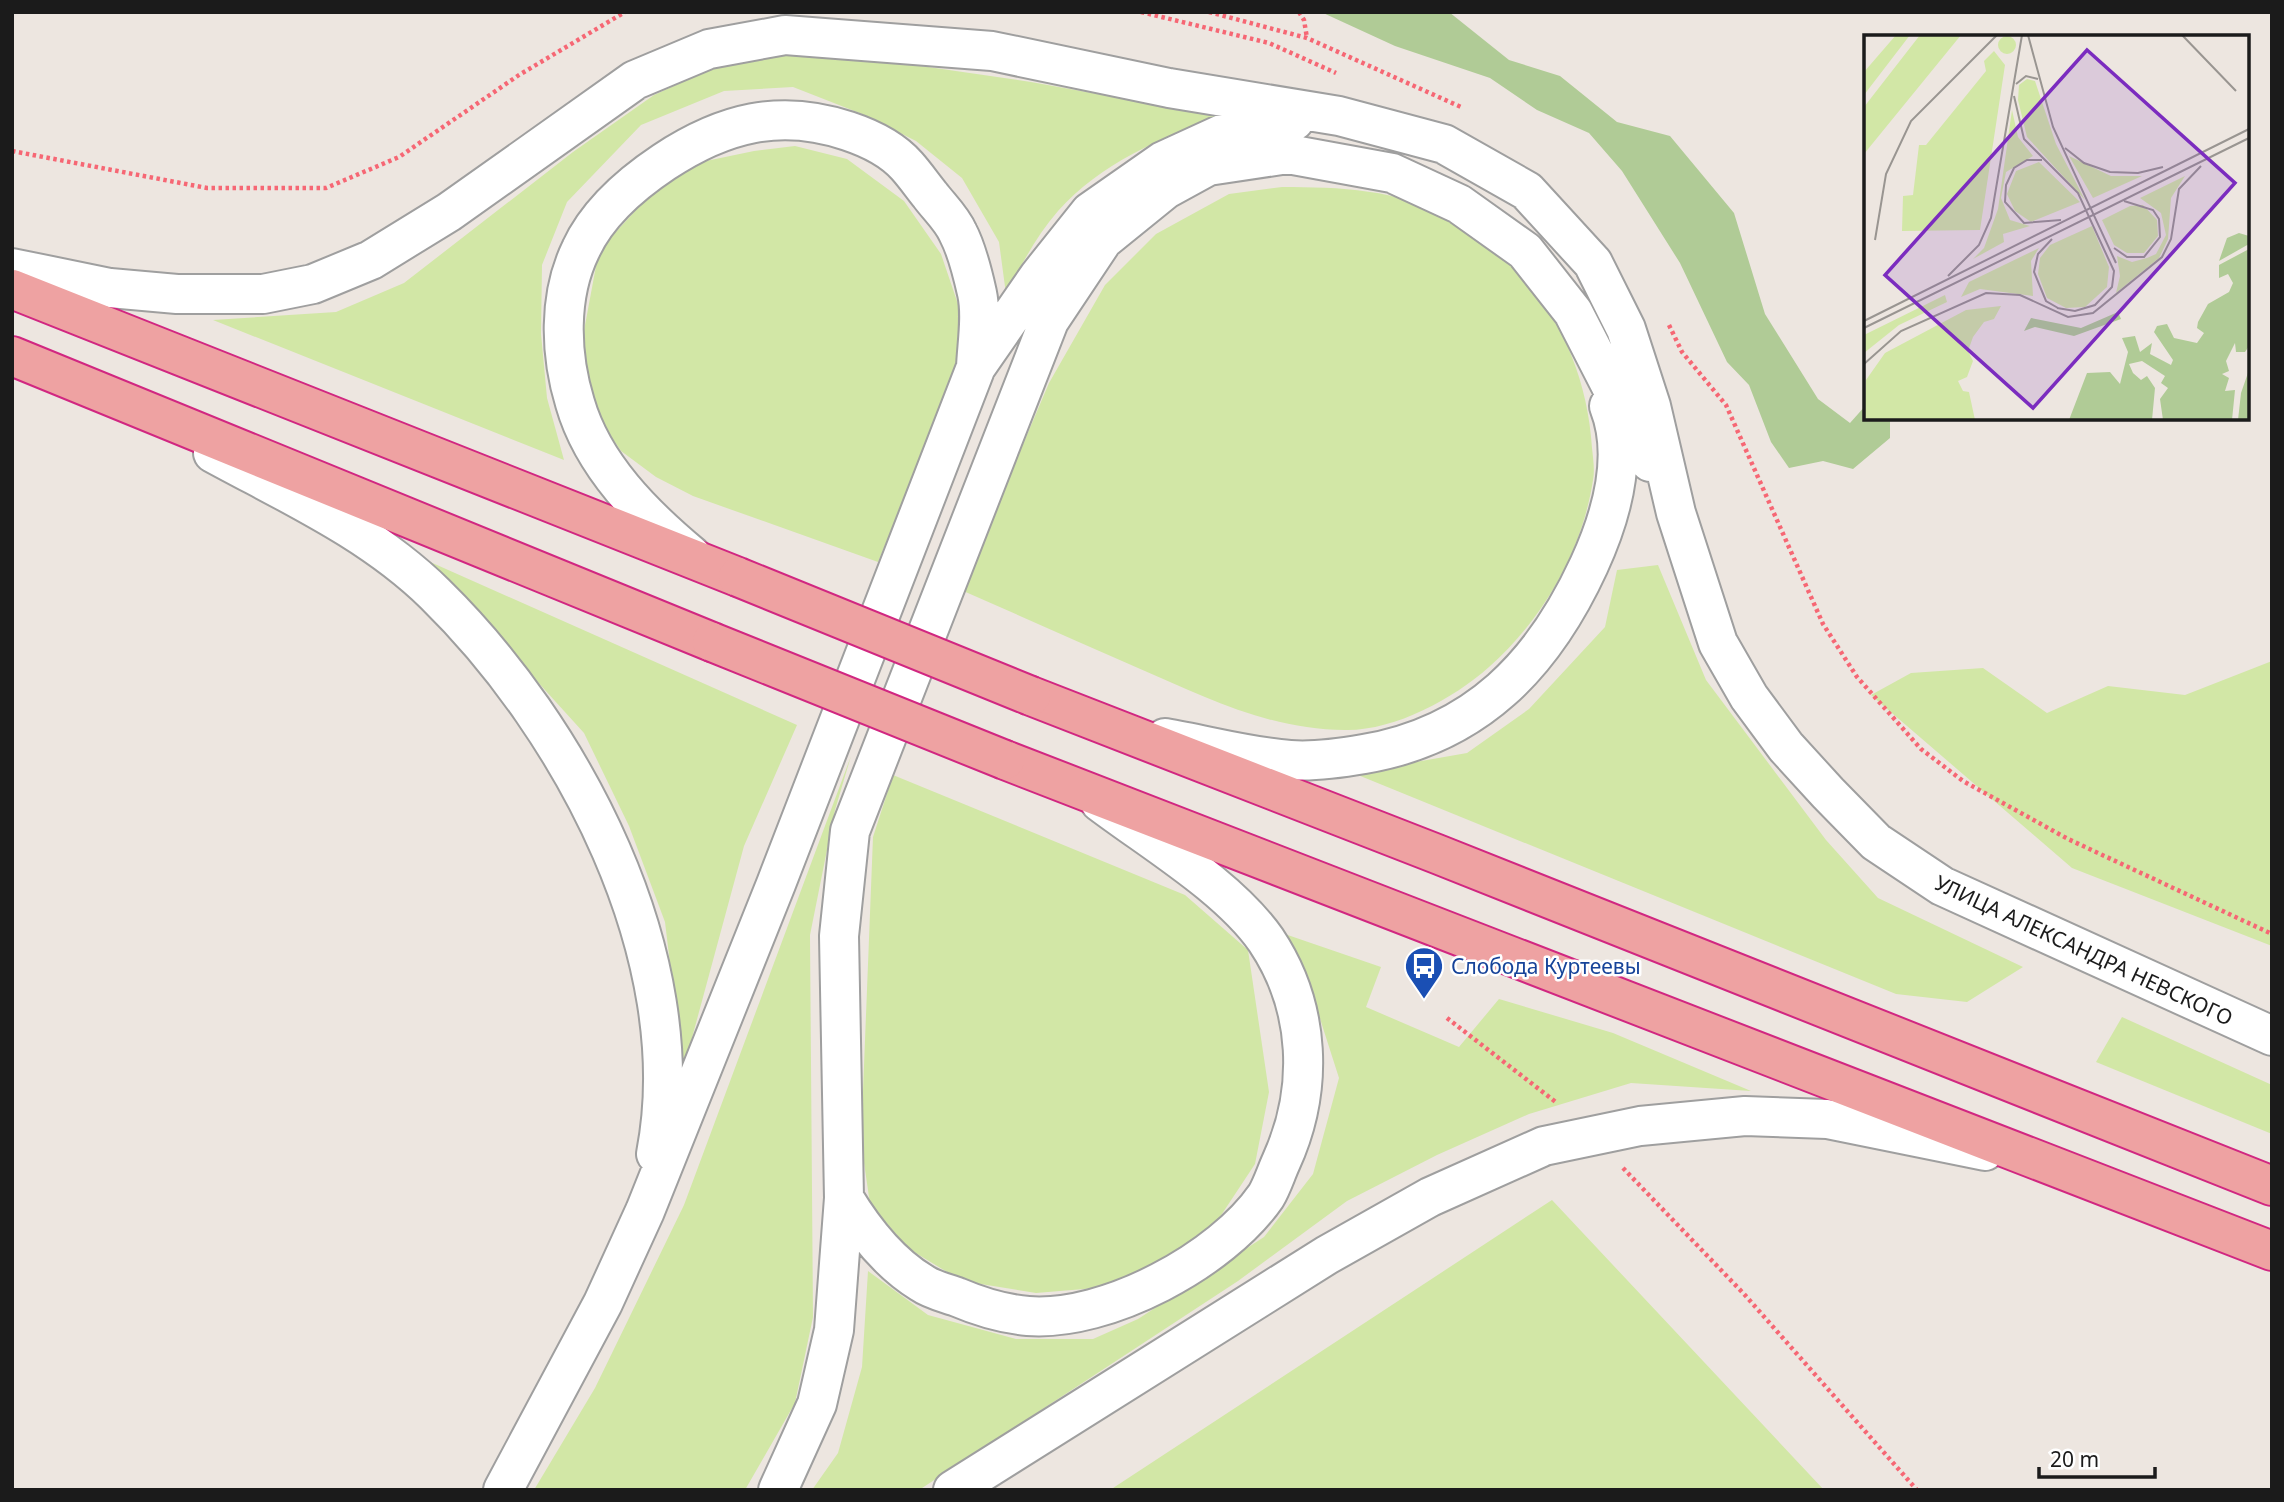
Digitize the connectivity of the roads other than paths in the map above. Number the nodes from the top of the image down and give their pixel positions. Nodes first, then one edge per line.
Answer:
1 (1339, 116) junction
2 (12, 268) edge
3 (12, 289) edge
4 (1573, 312) junction
5 (12, 356) edge
6 (976, 367) junction
7 (113, 398) junction
8 (1676, 513) junction
9 (699, 562) junction
10 (1111, 729) junction
11 (1087, 793) junction
12 (2272, 1036) edge
13 (2045, 1163) junction
14 (2272, 1186) edge
15 (844, 1198) junction
16 (645, 1211) junction
17 (2272, 1251) edge
18 (503, 1490) edge
19 (778, 1490) edge
20 (953, 1490) edge

1 - 2 street
1 - 6 street
1 - 8 street
3 - 9 highway
4 - 8 street
4 - 10 street
4 - 15 street
5 - 7 highway
6 - 9 street
6 - 16 street
7 - 11 highway, bridge
7 - 16 street
8 - 12 street, УЛИЦА АЛЕКСАНДРА НЕВСКОГО
9 - 10 highway, bridge
10 - 14 highway
11 - 13 highway
11 - 15 street
13 - 17 highway
13 - 20 street
15 - 19 street
16 - 18 street

